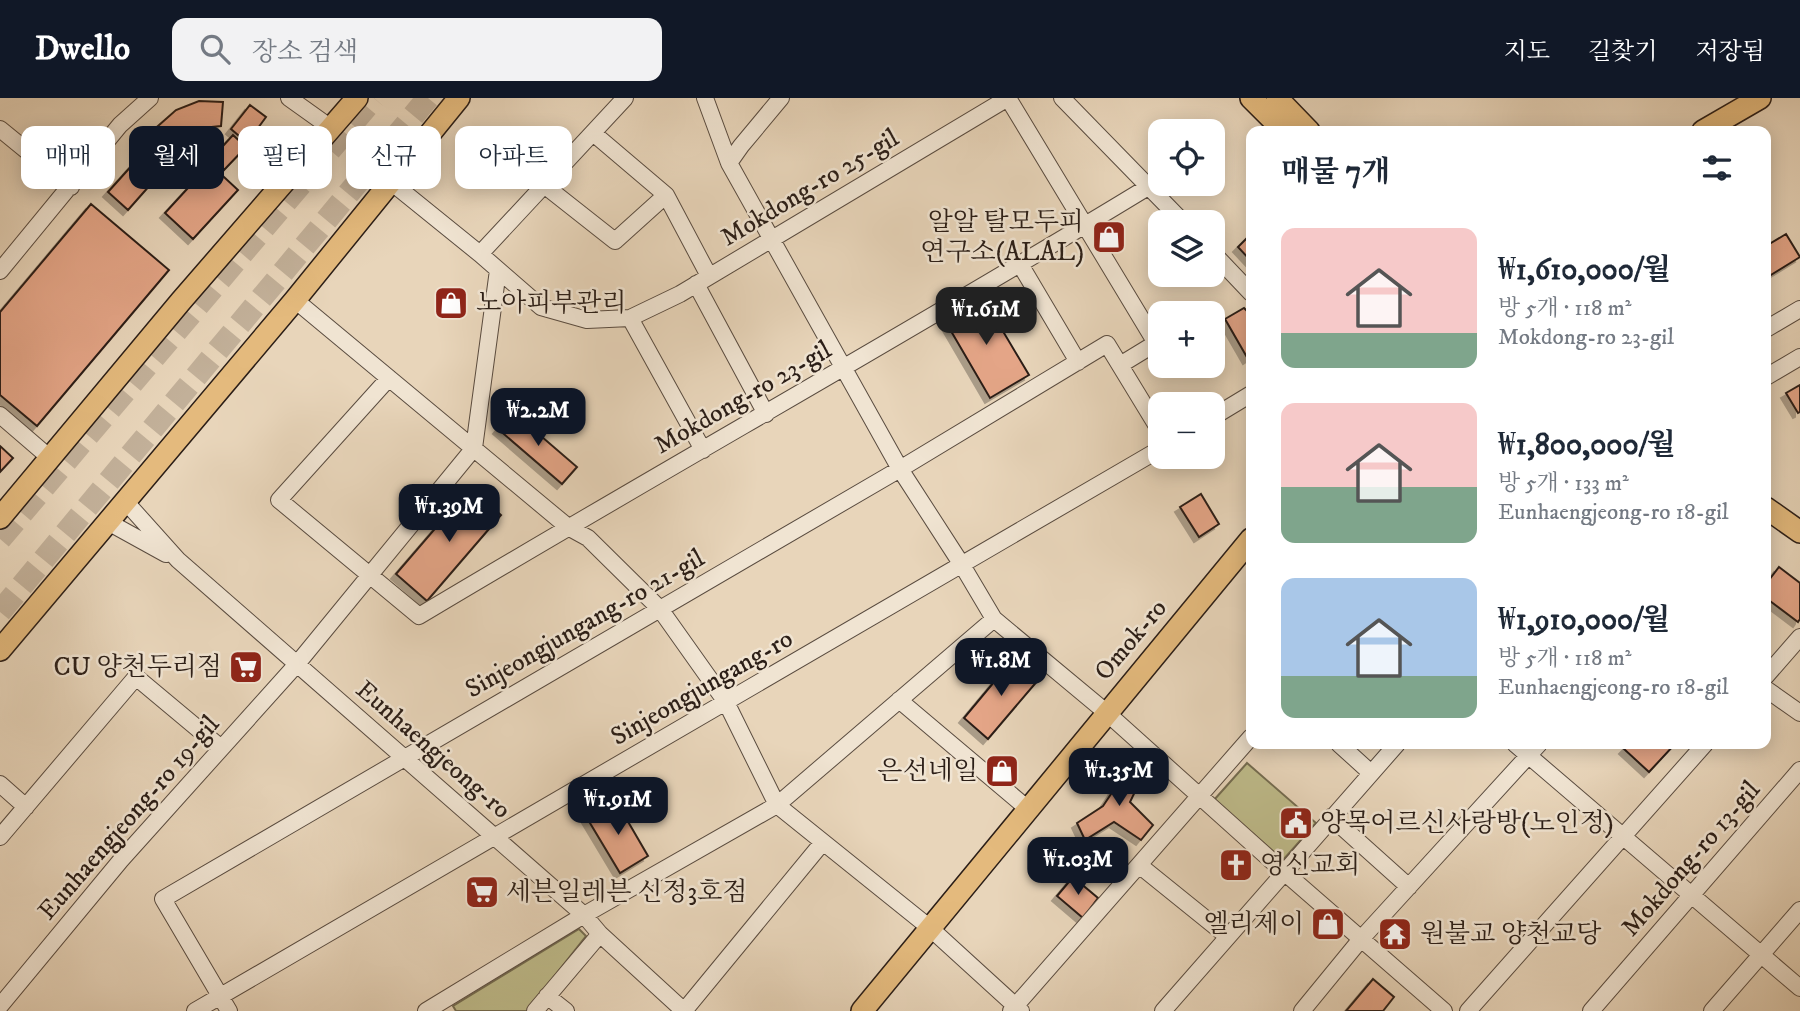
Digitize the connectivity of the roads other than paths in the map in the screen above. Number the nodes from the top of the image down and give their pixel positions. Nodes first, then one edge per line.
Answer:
1 (150, 98) edge
2 (289, 98) edge
3 (357, 98) edge
4 (442, 98) edge
5 (459, 98) edge
6 (625, 98) edge
7 (705, 98) edge
8 (781, 98) edge
9 (1008, 98) edge
10 (1062, 98) edge
11 (1251, 98) edge
12 (1277, 98) edge
13 (1760, 98) edge
14 (328, 126) edge
15 (420, 126) edge
16 (437, 126) edge
17 (1279, 126) edge
18 (1304, 126) edge
19 (1712, 126) edge
20 (332, 127) edge
21 (0, 129) edge
22 (115, 131) edge
23 (593, 133) junction
24 (21, 146) edge
25 (572, 155) edge
26 (729, 163) junction
27 (1148, 187) joint
28 (69, 189) edge
29 (279, 189) edge
30 (386, 189) edge
31 (405, 189) edge
32 (540, 189) edge
33 (549, 189) edge
34 (666, 195) junction
35 (1157, 196) edge
36 (1171, 210) edge
37 (1086, 225) junction
38 (772, 239) junction
39 (480, 254) junction
40 (1020, 264) junction
41 (1225, 266) edge
42 (498, 270) junction
43 (0, 271) edge
44 (702, 280) junction
45 (1246, 288) edge
46 (295, 300) junction
47 (1800, 309) edge
48 (630, 318) junction
49 (1771, 326) edge
50 (1800, 357) edge
51 (1078, 362) junction
52 (1120, 365) junction
53 (845, 368) junction
54 (1771, 374) edge
55 (389, 377) junction
56 (1246, 397) edge
57 (1148, 410) edge
58 (1225, 410) edge
59 (766, 414) junction
60 (0, 415) edge
61 (474, 448) junction
62 (703, 450) junction
63 (1148, 456) edge
64 (50, 458) junction
65 (900, 468) junction
66 (125, 501) junction
67 (1771, 512) edge
68 (0, 518) edge
69 (108, 522) junction
70 (568, 527) junction
71 (1800, 532) edge
72 (1246, 545) edge
73 (178, 560) junction
74 (962, 565) junction
75 (368, 575) junction
76 (660, 609) junction
77 (994, 619) junction
78 (1800, 637) edge
79 (0, 650) edge
80 (297, 664) junction
81 (1771, 670) edge
82 (1771, 693) edge
83 (900, 700) junction
84 (726, 702) junction
85 (1107, 713) junction
86 (1800, 713) edge
87 (1246, 743) edge
88 (221, 748) junction
89 (1345, 749) edge
90 (1392, 749) edge
91 (1699, 749) edge
92 (1534, 750) edge
93 (404, 757) junction
94 (1800, 770) edge
95 (1371, 773) junction
96 (0, 784) edge
97 (1200, 797) junction
98 (777, 805) junction
99 (26, 807) junction
100 (1028, 809) junction
101 (1332, 817) junction
102 (1621, 835) junction
103 (495, 836) junction
104 (0, 837) edge
105 (823, 842) junction
106 (1139, 865) junction
107 (1283, 872) junction
108 (1409, 887) junction
109 (1693, 896) junction
110 (1800, 910) edge
111 (584, 915) junction
112 (930, 928) junction
113 (600, 934) junction
114 (1227, 936) junction
115 (1362, 939) junction
116 (1761, 955) junction
117 (1800, 988) edge
118 (221, 996) junction
119 (547, 996) junction
120 (0, 1006) edge
121 (1016, 1009) edge
122 (195, 1011) edge
123 (229, 1011) edge
124 (426, 1011) edge
125 (535, 1011) edge
126 (566, 1011) edge
127 (684, 1011) edge
128 (862, 1011) edge
129 (1163, 1011) edge
130 (1302, 1011) edge
131 (1444, 1011) edge
132 (1468, 1011) edge
133 (1591, 1011) edge
134 (1712, 1011) edge

1 - 22 street
2 - 14 street
3 - 20 main road
4 - 15 main road
5 - 16 main road
6 - 23 street
7 - 26 street
8 - 26 street
9 - 37 street
9 - 38 street, Mokdong-ro 25-gil
10 - 27 street
11 - 17 main road
12 - 18 main road
13 - 19 main road
21 - 24 street
23 - 25 street
23 - 34 street, Mokdong-ro 25-gil
26 - 38 street
27 - 37 street, Mokdong-ro 23-gil
28 - 43 street
29 - 64 main road
30 - 46 main road
31 - 39 street, Mokdong-ro 25-gil
32 - 39 street
33 - 34 street
34 - 44 street, Mokdong-ro 25-gil
35 - 36 street
37 - 40 street, Mokdong-ro 23-gil
37 - 52 street
38 - 44 street, Mokdong-ro 25-gil
38 - 53 street
39 - 42 street, Mokdong-ro 25-gil
40 - 51 street
40 - 53 street, Mokdong-ro 23-gil
41 - 45 street
42 - 48 street, Mokdong-ro 25-gil
42 - 61 street
44 - 48 street, Mokdong-ro 25-gil
44 - 59 street, Mokdong-ro 25-gil
46 - 55 street
46 - 66 main road
47 - 49 street
48 - 62 street
50 - 54 street
51 - 52 street, Sinjeongjungang-ro 21-gil
51 - 65 street, Sinjeongjungang-ro 21-gil
52 - 57 street, Sinjeongjungang-ro 21-gil
53 - 59 street, Mokdong-ro 23-gil
53 - 65 street
55 - 61 street
55 - 75 street
56 - 58 street
59 - 62 street, Mokdong-ro 23-gil
60 - 64 street
61 - 70 street
61 - 75 street, Eunhaengjeong-ro 19-gil
62 - 70 street, Mokdong-ro 23-gil
63 - 74 street, Sinjeongjungang-ro
64 - 68 main road
65 - 74 street
65 - 76 street, Sinjeongjungang-ro 21-gil
66 - 69 main road
66 - 73 street, Eunhaengjeong-ro
67 - 71 main road
69 - 73 street, Eunhaengjeong-ro
69 - 79 main road
70 - 75 street, Mokdong-ro 23-gil
70 - 76 street
72 - 85 main road, Omok-ro
73 - 80 street, Eunhaengjeong-ro
74 - 77 street
74 - 84 street, Sinjeongjungang-ro
75 - 80 street, Eunhaengjeong-ro 19-gil
76 - 84 street
76 - 93 street, Sinjeongjungang-ro 21-gil
77 - 83 street
77 - 85 street
78 - 81 street
80 - 88 street, Eunhaengjeong-ro 19-gil
80 - 93 street, Eunhaengjeong-ro
82 - 86 street
83 - 98 street
83 - 100 street
84 - 98 street
84 - 103 street, Sinjeongjungang-ro
85 - 97 street
85 - 100 main road, Omok-ro
87 - 97 street
88 - 99 street
88 - 120 street, Eunhaengjeong-ro 19-gil
89 - 95 street
90 - 95 street
91 - 102 street
92 - 102 street
92 - 108 street
93 - 103 street, Eunhaengjeong-ro
93 - 118 street, Sinjeongjungang-ro 21-gil
94 - 109 street, Mokdong-ro 13-gil
95 - 101 street
96 - 99 street
97 - 106 street
97 - 107 street
98 - 105 street
98 - 111 street
99 - 104 street
100 - 112 main road, Omok-ro
101 - 107 street
101 - 108 street
102 - 109 street
102 - 132 street
103 - 111 street, Eunhaengjeong-ro
103 - 118 street, Sinjeongjungang-ro
105 - 112 street
105 - 127 street, Eunhaengjeong-ro
106 - 114 street
106 - 121 street
107 - 114 street
107 - 115 street
108 - 115 street
109 - 116 street
109 - 133 street, Mokdong-ro 13-gil
110 - 116 street
111 - 113 street, Eunhaengjeong-ro
111 - 124 street
112 - 121 street
112 - 128 main road, Omok-ro
113 - 119 street
113 - 127 street, Eunhaengjeong-ro
114 - 129 street
115 - 130 street
115 - 131 street
116 - 117 street
116 - 134 street
118 - 122 street, Sinjeongjungang-ro
118 - 123 street
119 - 125 street
119 - 126 street

